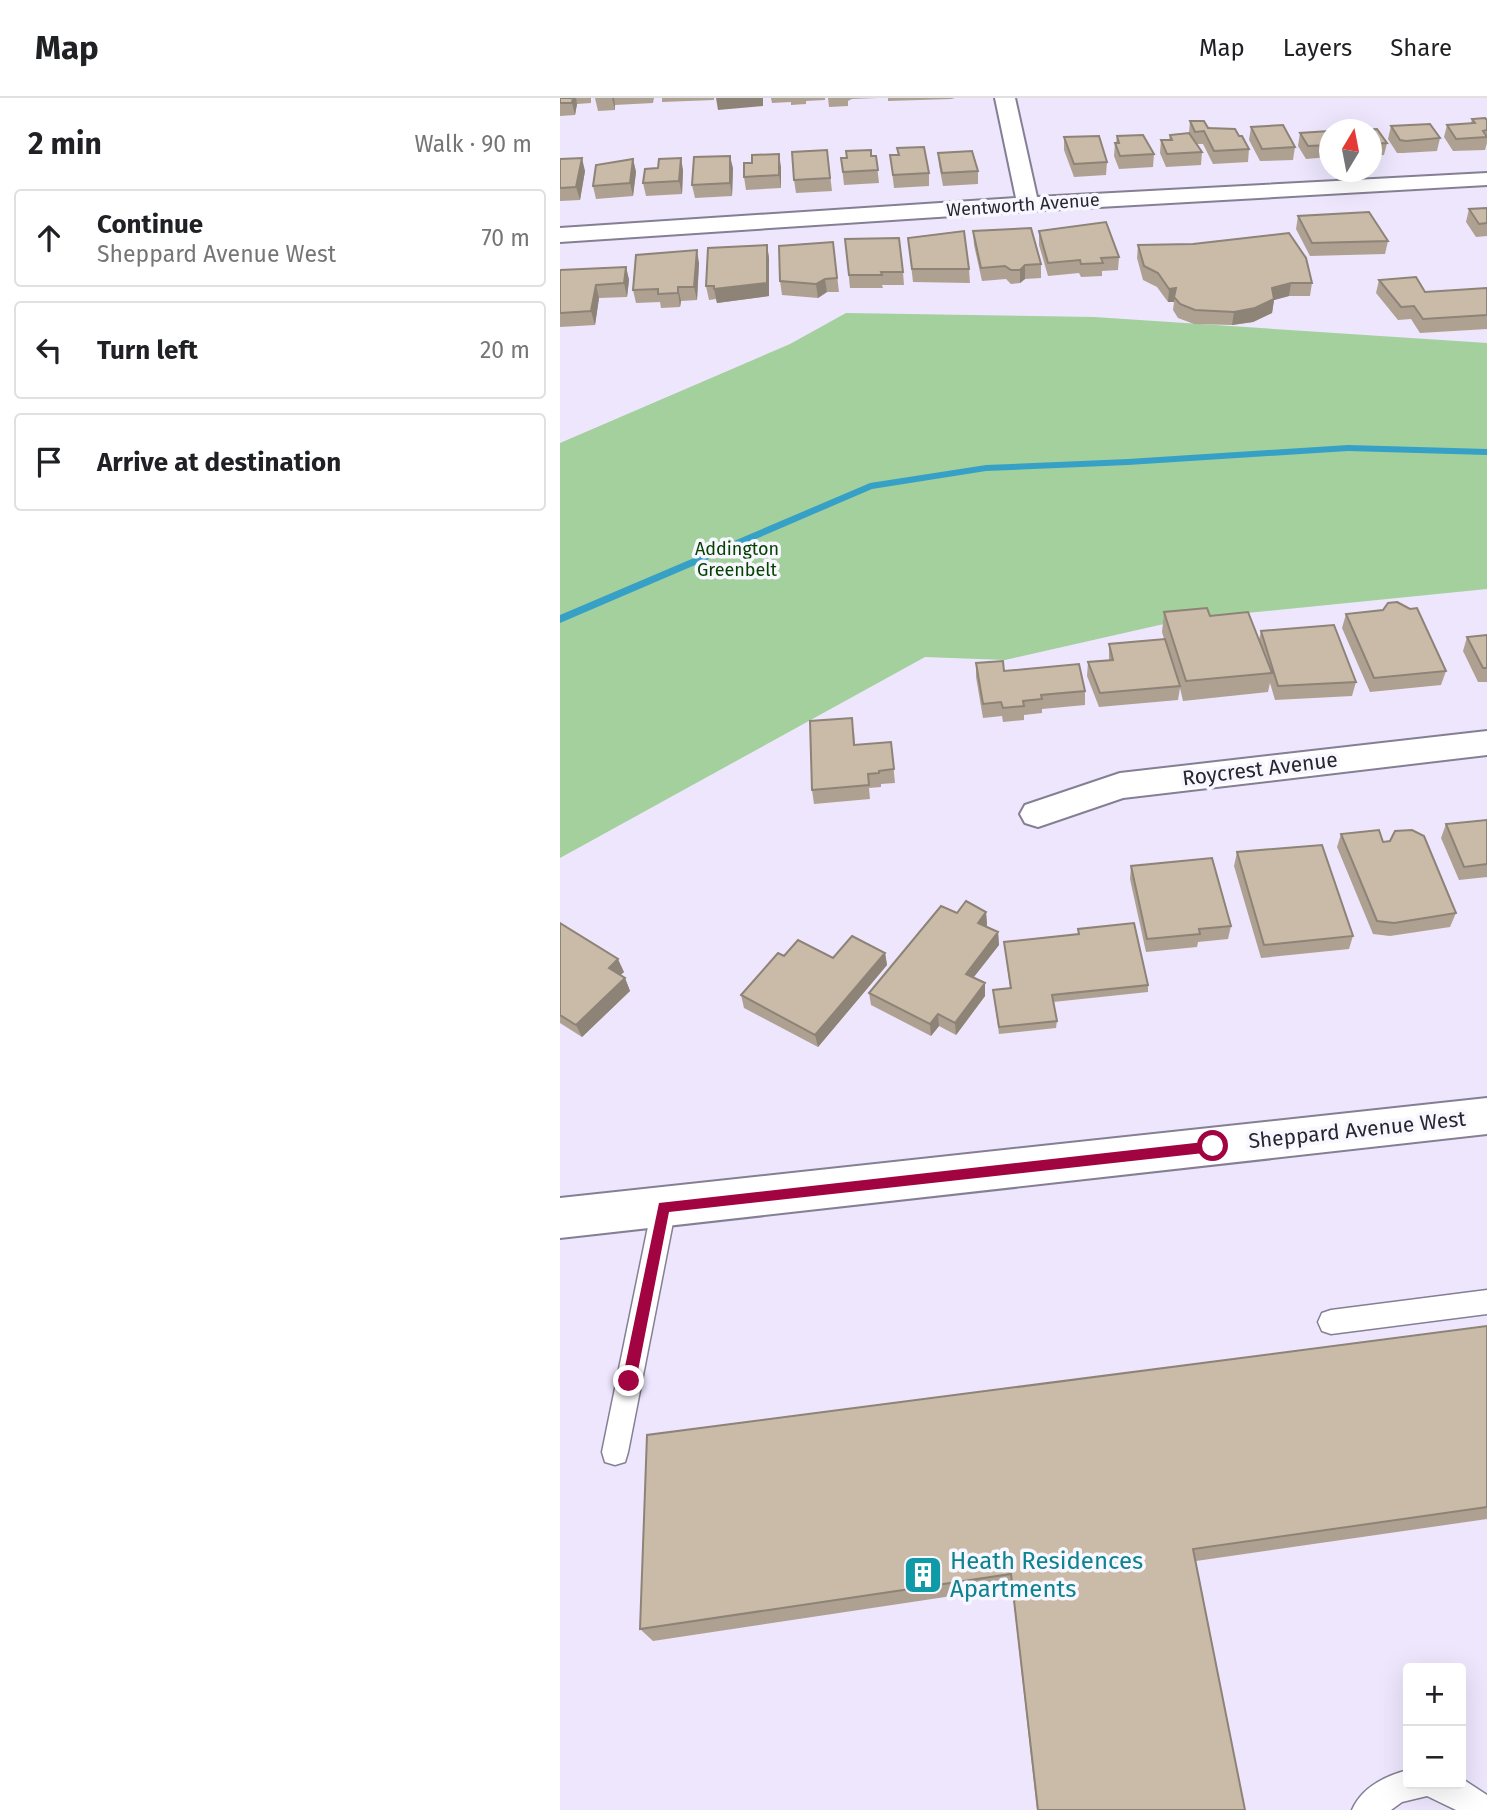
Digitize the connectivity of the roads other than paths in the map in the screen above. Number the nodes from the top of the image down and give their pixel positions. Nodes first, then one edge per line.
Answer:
1 (1005, 98) edge
2 (1487, 179) edge
3 (1028, 204) junction
4 (560, 235) edge
5 (1487, 743) edge
6 (1038, 814) dead end
7 (1487, 1116) edge
8 (664, 1207) junction
9 (560, 1218) edge
10 (1487, 1302) edge
11 (1331, 1322) dead end
12 (615, 1452) dead end
13 (1403, 1786) edge
14 (1448, 1789) edge
15 (1368, 1810) edge
16 (1482, 1810) edge

1 - 3 street
2 - 3 street, Wentworth Avenue
3 - 4 street, Wentworth Avenue
5 - 6 street, Roycrest Avenue
7 - 8 street, Sheppard Avenue West
8 - 9 street, Sheppard Avenue West
8 - 12 lane
10 - 11 lane
13 - 15 lane
14 - 16 lane

